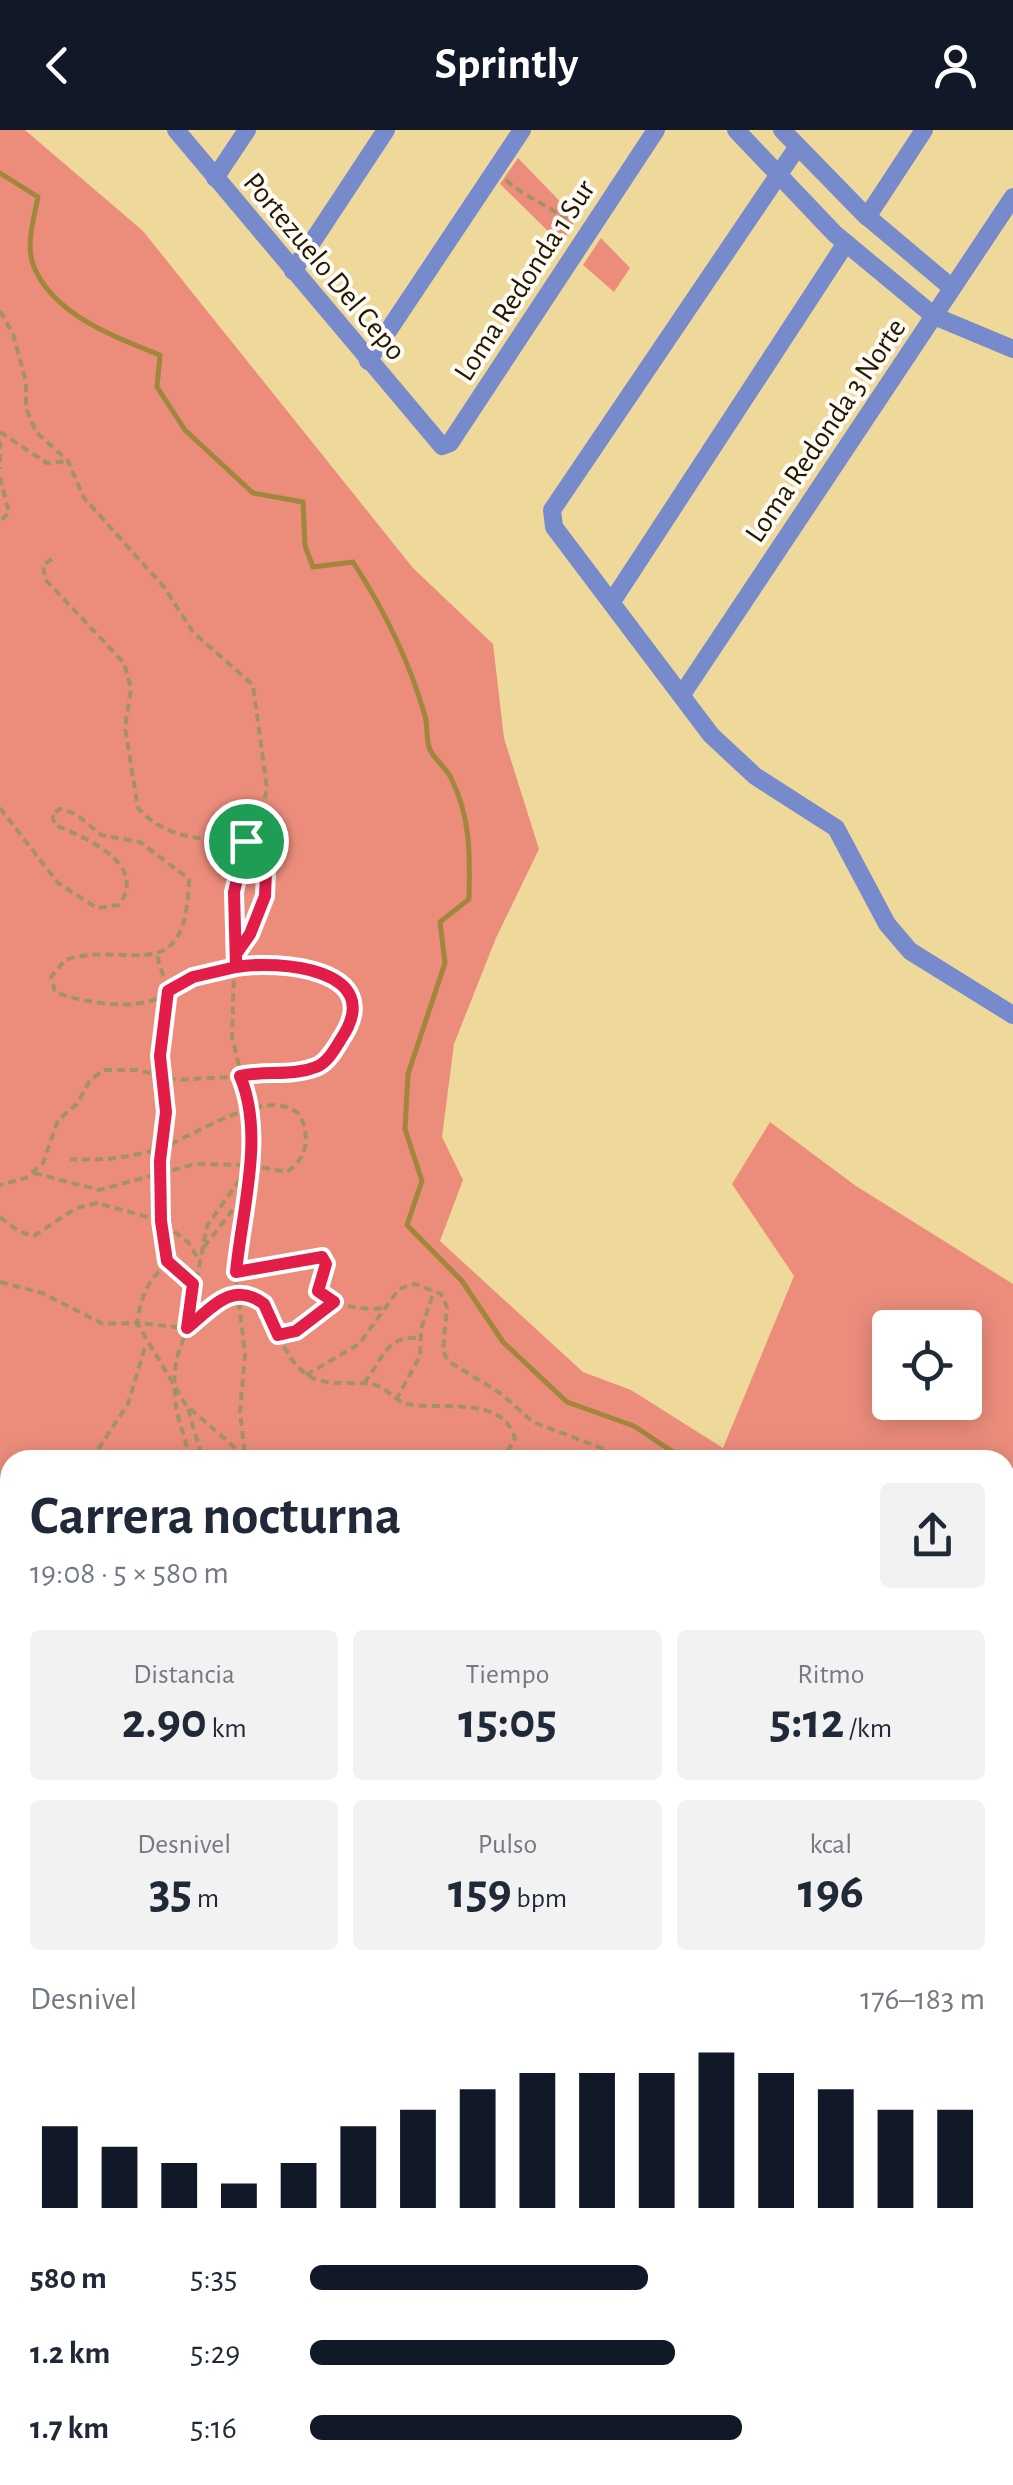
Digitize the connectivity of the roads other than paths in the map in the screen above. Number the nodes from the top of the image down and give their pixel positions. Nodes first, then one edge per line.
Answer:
1 (176, 130) edge
2 (246, 130) edge
3 (386, 130) edge
4 (522, 130) edge
5 (656, 130) edge
6 (736, 130) edge
7 (782, 130) edge
8 (924, 130) edge
9 (796, 149) junction
10 (776, 175) junction
11 (216, 178) junction
12 (1013, 196) edge
13 (868, 217) junction
14 (846, 243) junction
15 (293, 271) junction
16 (952, 288) junction
17 (934, 316) junction
18 (1013, 349) edge
19 (368, 361) junction
20 (432, 438) joint
21 (612, 600) junction
22 (683, 694) junction
23 (1013, 1015) edge

1 - 11 street, Portezuelo Del Cepo
2 - 11 street
3 - 15 street
4 - 19 street
5 - 20 street, Loma Redonda 1 Sur
6 - 10 street
7 - 9 street
8 - 13 street
9 - 10 street
9 - 13 street
10 - 14 street
10 - 21 street
11 - 15 street, Portezuelo Del Cepo
12 - 16 street, Loma Redonda 3 Norte
13 - 16 street
14 - 17 street
14 - 21 street
15 - 19 street, Portezuelo Del Cepo
16 - 17 street, Loma Redonda 3 Norte
17 - 18 street
17 - 22 street, Loma Redonda 3 Norte
19 - 20 street, Portezuelo Del Cepo
21 - 22 street
22 - 23 street

